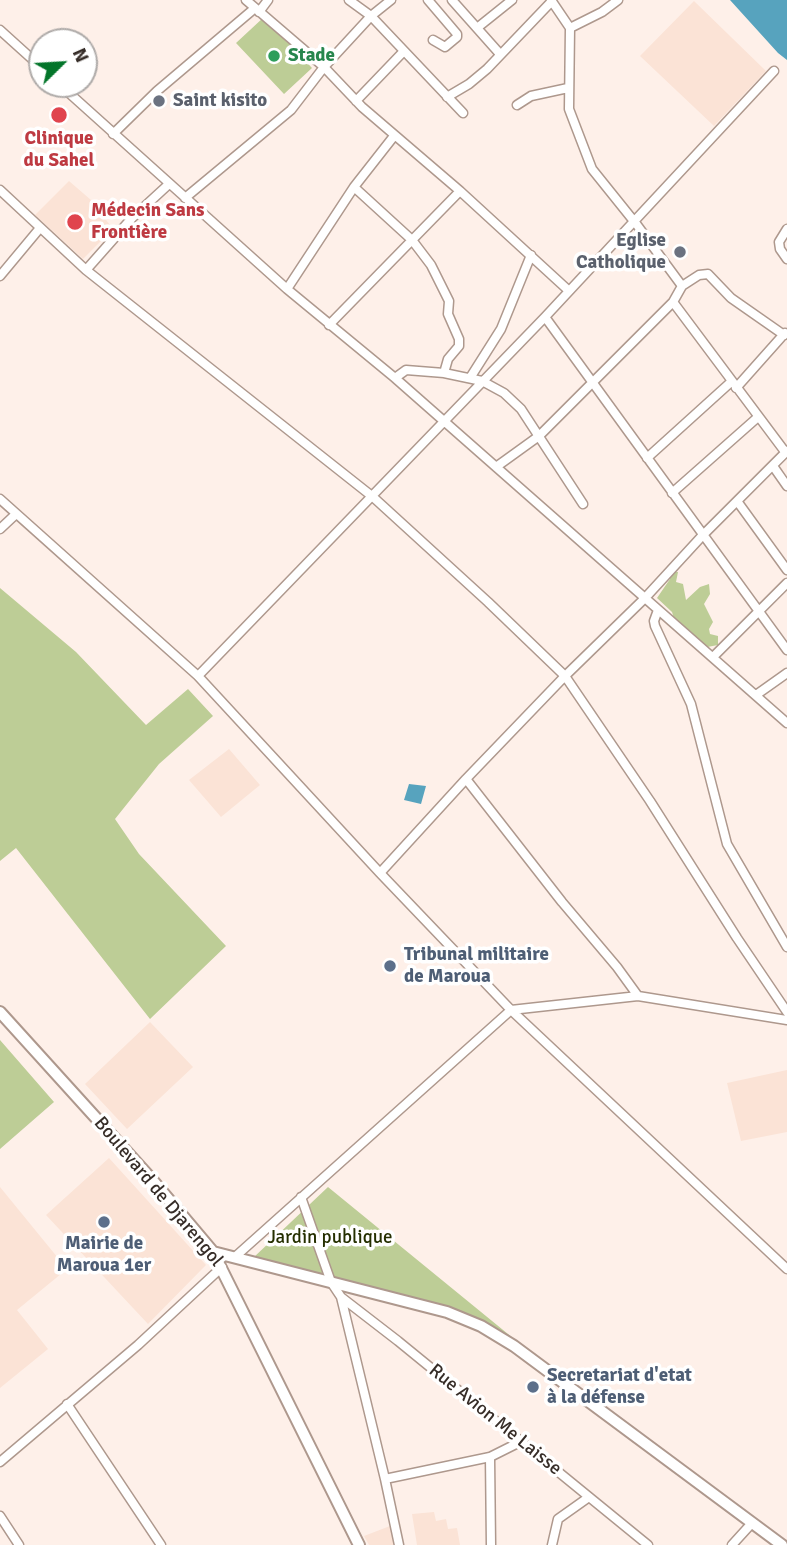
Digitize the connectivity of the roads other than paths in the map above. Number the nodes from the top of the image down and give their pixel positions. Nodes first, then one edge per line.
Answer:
1 (246, 0) edge
2 (268, 0) edge
3 (349, 0) edge
4 (391, 0) edge
5 (428, 0) edge
6 (452, 0) edge
7 (512, 0) edge
8 (551, 0) edge
9 (618, 0) edge
10 (257, 10) junction
11 (371, 16) junction
12 (570, 27) junction
13 (477, 28) junction
14 (0, 30) edge
15 (433, 40) dead end
16 (404, 51) junction
17 (500, 54) junction
18 (28, 55) edge
19 (324, 67) junction
20 (774, 71) dead end
21 (568, 88) junction
22 (447, 97) junction
23 (74, 98) edge
24 (356, 101) junction
25 (517, 105) dead end
26 (463, 113) dead end
27 (113, 134) junction
28 (394, 136) junction
29 (169, 184) junction
30 (354, 187) junction
31 (460, 191) junction
32 (4, 194) edge
33 (184, 198) junction
34 (0, 204) edge
35 (634, 221) junction
36 (40, 229) junction
37 (787, 229) edge
38 (412, 240) junction
39 (530, 255) junction
40 (787, 259) edge
41 (86, 270) junction
42 (0, 276) edge
43 (682, 286) junction
44 (287, 289) junction
45 (568, 290) junction
46 (673, 302) junction
47 (545, 317) junction
48 (329, 325) junction
49 (785, 333) edge
50 (444, 373) junction
51 (470, 377) junction
52 (395, 378) junction
53 (482, 381) junction
54 (593, 383) junction
55 (734, 385) junction
56 (758, 417) junction
57 (443, 421) junction
58 (540, 436) junction
59 (786, 452) edge
60 (647, 458) junction
61 (773, 466) junction
62 (496, 467) junction
63 (787, 486) edge
64 (672, 493) junction
65 (373, 497) junction
66 (0, 499) edge
67 (737, 502) junction
68 (583, 504) dead end
69 (16, 514) junction
70 (0, 529) edge
71 (702, 536) junction
72 (787, 570) edge
73 (787, 583) edge
74 (645, 598) junction
75 (658, 610) junction
76 (760, 611) junction
77 (787, 650) edge
78 (713, 657) junction
79 (787, 673) edge
80 (198, 676) junction
81 (565, 676) junction
82 (756, 695) junction
83 (787, 723) edge
84 (466, 779) junction
85 (380, 873) junction
86 (787, 947) edge
87 (638, 996) junction
88 (511, 1010) junction
89 (0, 1012) edge
90 (787, 1012) edge
91 (787, 1020) edge
92 (301, 1197) junction
93 (213, 1252) junction
94 (236, 1256) junction
95 (222, 1267) junction
96 (787, 1269) edge
97 (331, 1282) junction
98 (341, 1297) junction
99 (68, 1404) junction
100 (520, 1442) junction
101 (490, 1457) junction
102 (0, 1462) edge
103 (385, 1479) junction
104 (589, 1497) junction
105 (0, 1516) edge
106 (752, 1522) junction
107 (19, 1545) edge
108 (161, 1545) edge
109 (359, 1545) edge
110 (399, 1545) edge
111 (491, 1545) edge
112 (552, 1545) edge
113 (648, 1545) edge
114 (732, 1545) edge
115 (782, 1545) edge

1 - 10 street
2 - 10 street
3 - 11 street
4 - 11 street
5 - 15 street
6 - 13 street
7 - 13 street
8 - 12 street
8 - 17 street
9 - 12 street
10 - 19 street
10 - 27 street
11 - 16 street
11 - 19 street
12 - 21 street
13 - 17 street
14 - 18 street
16 - 22 street
16 - 24 street
17 - 22 street
19 - 24 street
19 - 33 street
20 - 35 street
21 - 25 street
21 - 35 street
22 - 26 street
23 - 27 street
24 - 28 street
27 - 29 street
28 - 30 street
28 - 31 street
29 - 33 street
29 - 41 street
30 - 38 street
30 - 44 street
31 - 38 street
31 - 39 street
32 - 34 street
32 - 36 street
33 - 44 street
35 - 43 street
35 - 45 street
36 - 41 street
36 - 42 street
37 - 40 street
38 - 48 street
38 - 50 street
39 - 45 street
39 - 51 street
41 - 65 street
43 - 46 street
43 - 49 street
44 - 48 street
45 - 47 street
46 - 54 street
46 - 55 street
47 - 53 street
47 - 54 street
48 - 52 street
49 - 55 street
50 - 51 street
50 - 52 street
51 - 53 street
52 - 57 street
53 - 57 street
53 - 58 street
54 - 58 street
54 - 60 street
55 - 56 street
55 - 60 street
56 - 59 street
56 - 64 street
57 - 62 street
57 - 65 street
58 - 62 street
58 - 68 street
59 - 61 street
60 - 64 street
61 - 63 street
61 - 67 street
62 - 74 street
64 - 71 street
65 - 80 street
65 - 81 street
66 - 69 street
67 - 71 street
67 - 72 street
69 - 70 street
69 - 80 street
71 - 74 street
71 - 76 street
73 - 76 street
74 - 75 street
74 - 81 street
75 - 78 street
75 - 86 street
76 - 77 street
76 - 78 street
78 - 82 street
79 - 82 street
80 - 85 street
81 - 84 street
81 - 90 street
82 - 83 street
84 - 85 street
84 - 87 street
85 - 88 street
87 - 88 street
87 - 91 street
88 - 92 street
88 - 96 street
89 - 93 main road, Boulevard de Djarengol
92 - 94 street
92 - 97 street
93 - 94 main road
93 - 95 main road, Boulevard de Djarengol
94 - 97 main road
95 - 99 street
95 - 109 main road, Boulevard de Djarengol
97 - 98 street
97 - 106 main road
98 - 100 street, Rue Avion Me Laisse
98 - 103 street
99 - 102 street
99 - 108 street
100 - 101 street
100 - 104 street, Rue Avion Me Laisse
101 - 103 street
101 - 111 street
103 - 110 street
104 - 112 street
104 - 113 street, Rue Avion Me Laisse
105 - 107 street
106 - 114 street
106 - 115 main road

